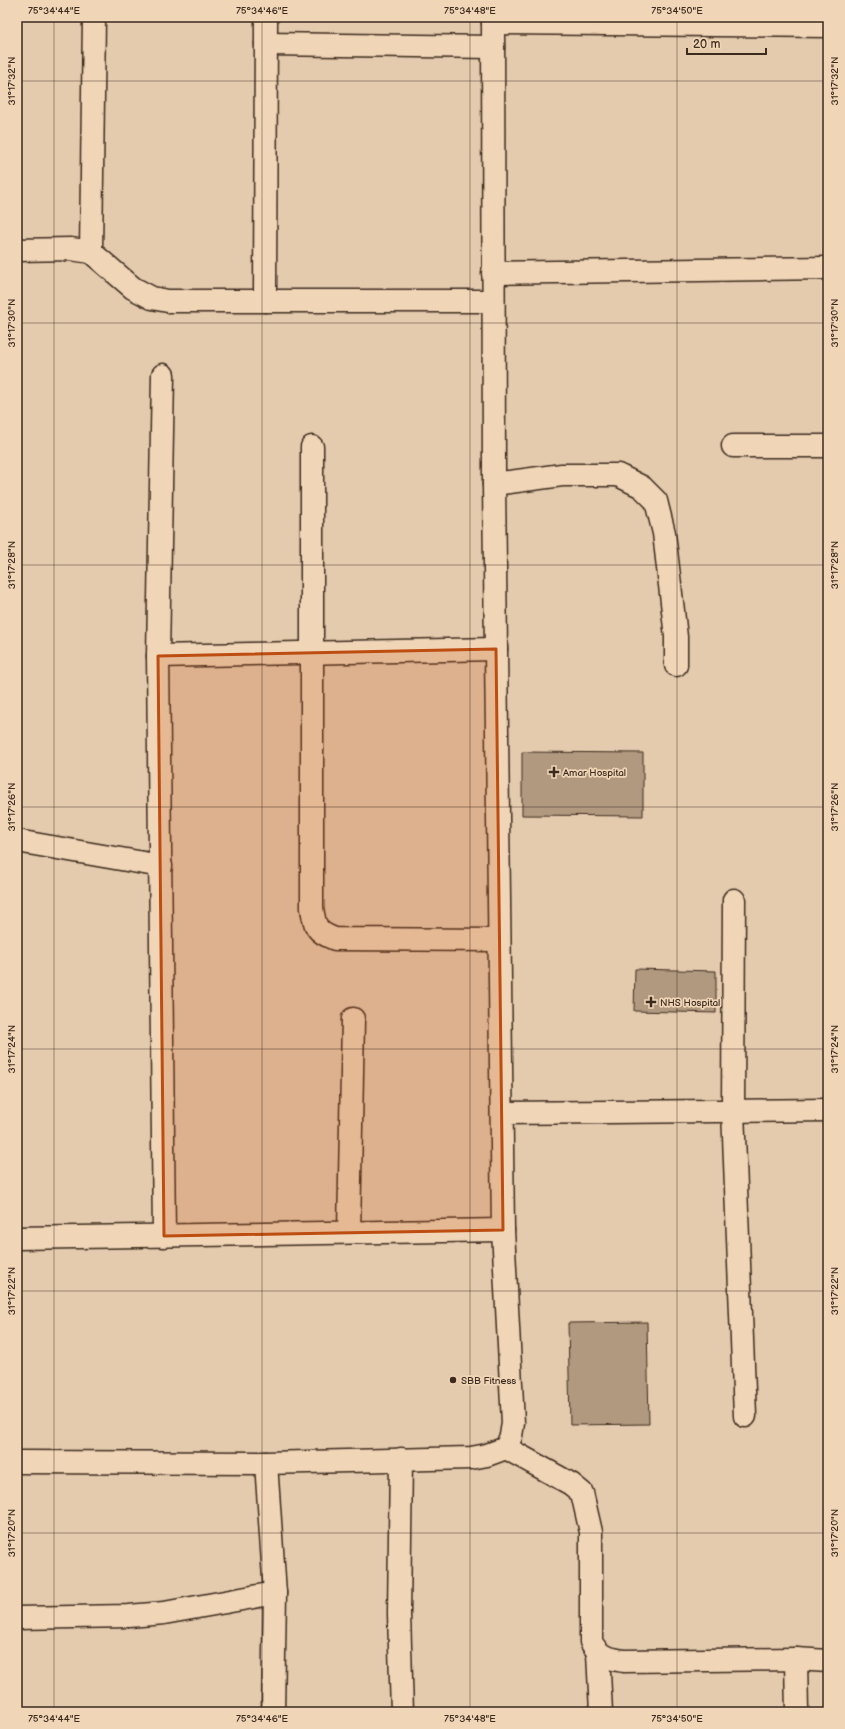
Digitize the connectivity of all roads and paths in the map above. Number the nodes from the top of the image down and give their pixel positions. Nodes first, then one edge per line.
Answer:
1 (94, 17) edge
2 (266, 17) edge
3 (493, 20) edge
4 (731, 21) edge
5 (828, 26) edge
6 (266, 44) junction
7 (493, 47) junction
8 (17, 250) edge
9 (92, 252) junction
10 (828, 268) edge
11 (494, 273) junction
12 (265, 302) junction
13 (494, 302) junction
14 (162, 376) dead end
15 (733, 446) dead end
16 (828, 446) edge
17 (312, 447) dead end
18 (494, 484) junction
19 (496, 649) junction
20 (312, 652) junction
21 (158, 656) junction
22 (676, 665) dead end
23 (17, 841) edge
24 (161, 866) junction
25 (734, 900) dead end
26 (500, 940) junction
27 (353, 1019) dead end
28 (828, 1110) edge
29 (733, 1111) junction
30 (502, 1113) junction
31 (503, 1230) junction
32 (349, 1232) junction
33 (164, 1236) junction
34 (17, 1238) edge
35 (745, 1416) dead end
36 (506, 1448) junction
37 (402, 1459) junction
38 (17, 1462) edge
39 (266, 1463) junction
40 (275, 1593) junction
41 (17, 1618) edge
42 (598, 1653) junction
43 (796, 1659) junction
44 (828, 1660) edge
45 (273, 1712) edge
46 (402, 1712) edge
47 (601, 1712) edge
48 (797, 1712) edge

1 - 9 street
2 - 6 street
3 - 4 street
3 - 7 street
4 - 5 street
6 - 7 street
6 - 12 street
7 - 11 street
8 - 9 street
9 - 12 street
10 - 11 street
11 - 13 street
12 - 13 street
13 - 18 street
14 - 21 street
15 - 16 street
17 - 20 street
18 - 19 street
18 - 22 street
19 - 20 street
19 - 26 street
20 - 21 street
20 - 26 street
21 - 24 street
23 - 24 street
24 - 33 street
25 - 29 street
26 - 30 street
27 - 32 street
28 - 29 street
29 - 30 street
29 - 35 street
30 - 31 street
31 - 32 street
31 - 36 street
32 - 33 street
33 - 34 street
36 - 37 street
36 - 42 street
37 - 39 street
37 - 46 street
38 - 39 street
39 - 40 street
40 - 41 street
40 - 45 street
42 - 43 street
42 - 47 street
43 - 44 street
43 - 48 street

